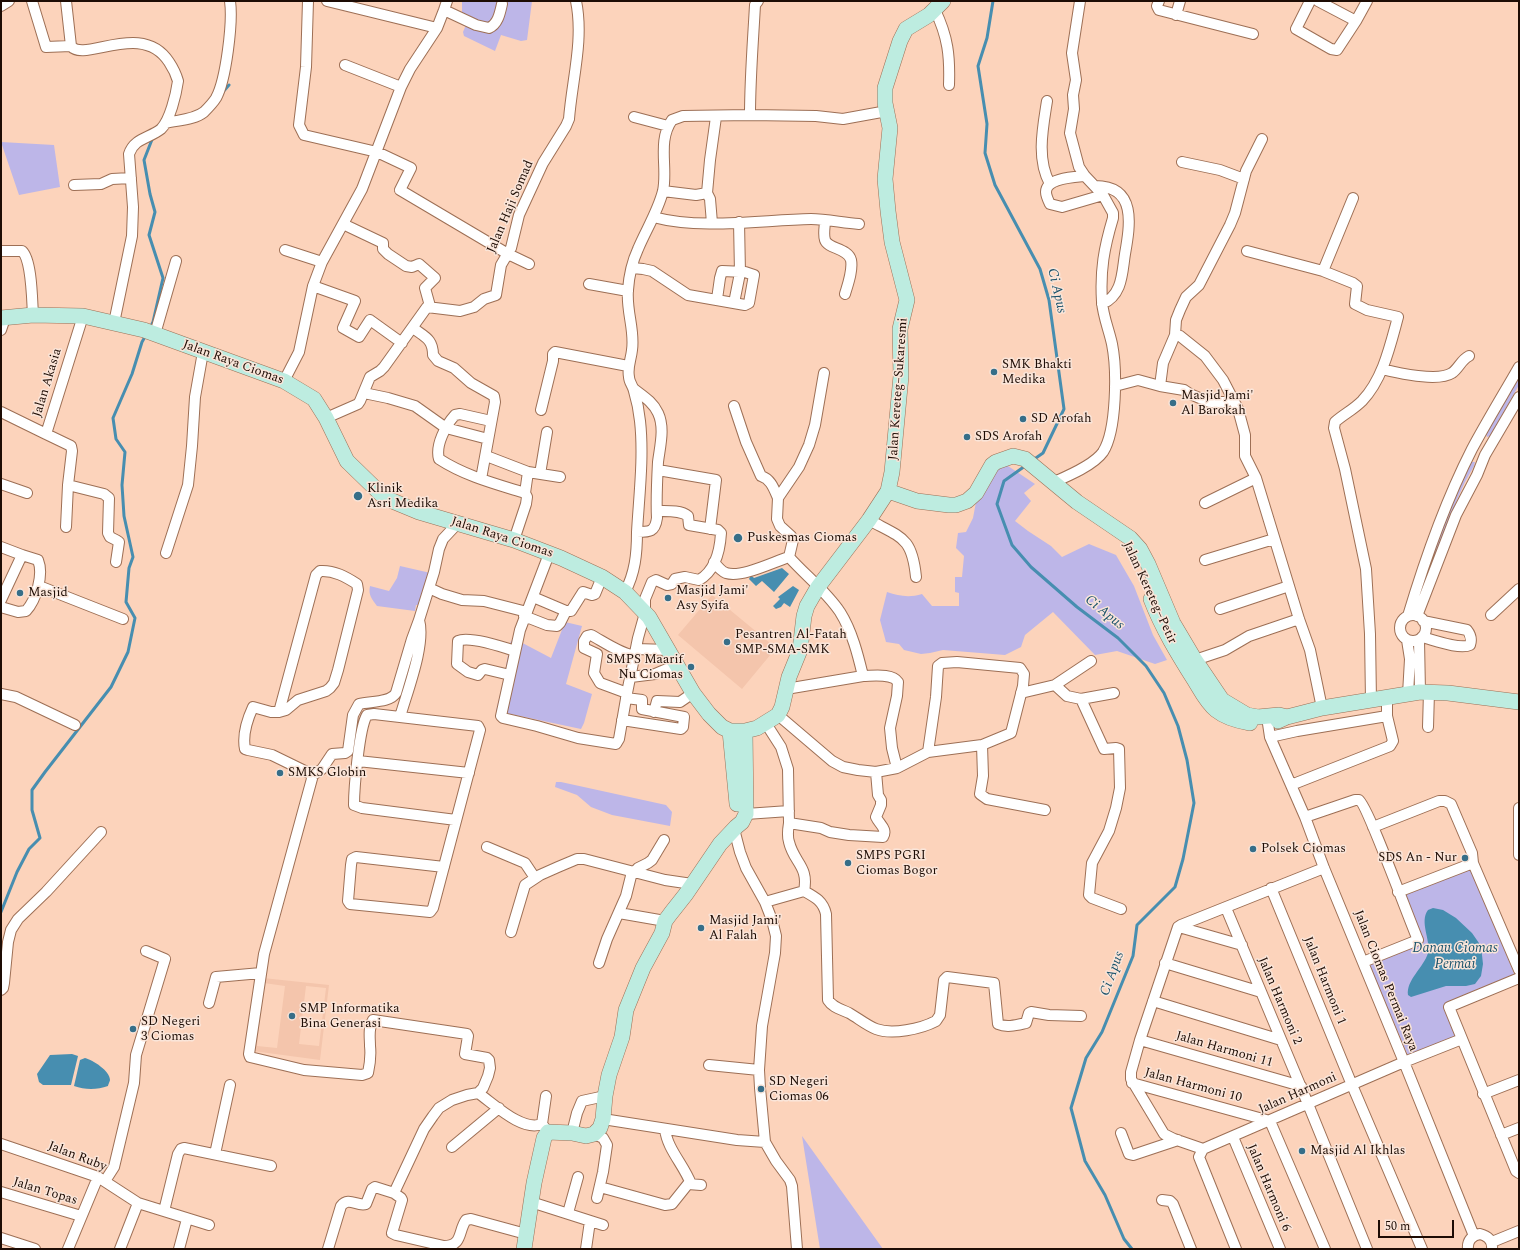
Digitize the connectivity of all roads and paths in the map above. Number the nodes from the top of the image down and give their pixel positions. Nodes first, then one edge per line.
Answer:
1 (9, 1) edge
2 (32, 1) edge
3 (66, 1) edge
4 (230, 1) edge
5 (308, 1) edge
6 (327, 1) edge
7 (576, 1) edge
8 (758, 1) edge
9 (1080, 1) edge
10 (1158, 1) edge
11 (1180, 1) edge
12 (1310, 1) edge
13 (1318, 1) edge
14 (1367, 1) edge
15 (502, 4) dead end
16 (1, 6) edge
17 (445, 6) edge
18 (939, 6) edge
19 (1176, 14) junction
20 (1356, 21) junction
21 (437, 28) junction
22 (1254, 34) dead end
23 (71, 46) junction
24 (345, 65) dead end
25 (949, 85) dead end
26 (401, 87) junction
27 (1047, 101) dead end
28 (887, 111) junction
29 (750, 115) junction
30 (716, 117) junction
31 (634, 118) dead end
32 (166, 123) junction
33 (668, 126) junction
34 (1262, 138) dead end
35 (377, 152) junction
36 (1182, 162) dead end
37 (1085, 176) junction
38 (131, 178) junction
39 (1244, 179) junction
40 (1050, 184) junction
41 (74, 185) dead end
42 (1095, 186) junction
43 (663, 191) junction
44 (707, 193) junction
45 (1103, 195) junction
46 (1353, 198) dead end
47 (653, 217) junction
48 (825, 221) junction
49 (739, 222) junction
50 (712, 223) junction
51 (343, 224) junction
52 (859, 224) dead end
53 (285, 250) dead end
54 (1, 251) edge
55 (1247, 251) dead end
56 (508, 254) junction
57 (176, 261) dead end
58 (322, 262) junction
59 (529, 264) dead end
60 (632, 268) junction
61 (1323, 271) junction
62 (740, 273) junction
63 (589, 284) dead end
64 (313, 286) junction
65 (628, 291) junction
66 (846, 294) dead end
67 (717, 300) junction
68 (734, 303) junction
69 (1102, 304) junction
70 (430, 306) junction
71 (33, 315) junction
72 (83, 316) junction
73 (2, 322) edge
74 (114, 323) junction
75 (413, 328) junction
76 (150, 332) junction
77 (1175, 335) junction
78 (402, 343) junction
79 (203, 352) junction
80 (1469, 356) dead end
81 (628, 366) junction
82 (1519, 367) edge
83 (1382, 369) junction
84 (824, 373) dead end
85 (284, 381) junction
86 (1115, 386) junction
87 (1160, 386) junction
88 (634, 389) junction
89 (364, 393) junction
90 (1519, 397) edge
91 (1233, 399) junction
92 (734, 406) dead end
93 (541, 410) dead end
94 (1, 412) edge
95 (326, 418) junction
96 (491, 421) junction
97 (446, 428) junction
98 (547, 432) dead end
99 (46, 434) junction
100 (488, 439) junction
101 (1472, 450) junction
102 (1485, 455) junction
103 (489, 456) dead end
104 (658, 470) junction
105 (528, 472) junction
106 (540, 474) junction
107 (560, 477) dead end
108 (1256, 478) junction
109 (481, 479) junction
110 (1051, 479) junction
111 (1, 484) edge
112 (68, 485) junction
113 (888, 491) junction
114 (27, 493) dead end
115 (525, 493) junction
116 (778, 498) junction
117 (1205, 503) dead end
118 (657, 511) junction
119 (869, 520) junction
120 (458, 523) junction
121 (66, 527) dead end
122 (710, 528) junction
123 (637, 532) junction
124 (1120, 532) junction
125 (1274, 539) junction
126 (514, 540) junction
127 (1, 547) edge
128 (166, 554) dead end
129 (550, 554) junction
130 (22, 556) junction
131 (789, 557) junction
132 (1205, 560) dead end
133 (116, 562) dead end
134 (714, 562) junction
135 (602, 577) junction
136 (916, 577) dead end
137 (39, 586) junction
138 (1289, 586) junction
139 (818, 587) junction
140 (429, 588) junction
141 (1519, 589) edge
142 (625, 592) junction
143 (533, 598) junction
144 (1, 600) edge
145 (1, 607) edge
146 (1220, 609) dead end
147 (566, 611) junction
148 (645, 613) junction
149 (526, 614) junction
150 (1491, 615) dead end
151 (1416, 618) junction
152 (122, 620) dead end
153 (420, 620) junction
154 (1299, 620) junction
155 (1421, 638) junction
156 (1407, 640) junction
157 (669, 650) junction
158 (515, 651) junction
159 (635, 652) junction
160 (1195, 660) junction
161 (1091, 661) dead end
162 (676, 665) junction
163 (510, 675) junction
164 (863, 676) junction
165 (631, 677) junction
166 (1055, 685) junction
167 (786, 689) junction
168 (693, 693) junction
169 (1021, 693) junction
170 (1114, 693) dead end
171 (1419, 693) junction
172 (1, 694) edge
173 (626, 696) junction
174 (1387, 698) junction
175 (1081, 699) junction
176 (1371, 700) junction
177 (1519, 702) edge
178 (1322, 708) junction
179 (280, 712) junction
180 (654, 712) junction
181 (1387, 716) junction
182 (400, 717) junction
183 (771, 718) junction
184 (622, 720) junction
185 (74, 725) dead end
186 (1268, 726) junction
187 (1428, 727) dead end
188 (730, 731) junction
189 (745, 732) junction
190 (982, 745) junction
191 (928, 752) junction
192 (358, 761) junction
193 (897, 768) junction
194 (876, 772) junction
195 (469, 773) junction
196 (313, 776) junction
197 (1291, 785) junction
198 (1519, 808) edge
199 (1045, 810) dead end
200 (789, 811) junction
201 (746, 814) junction
202 (1305, 817) junction
203 (456, 820) junction
204 (789, 823) junction
205 (1374, 827) junction
206 (735, 828) junction
207 (101, 832) dead end
208 (664, 840) dead end
209 (487, 847) dead end
210 (1519, 855) edge
211 (1473, 863) junction
212 (444, 867) junction
213 (1324, 868) junction
214 (634, 871) junction
215 (535, 878) junction
216 (692, 884) junction
217 (1271, 888) junction
218 (804, 891) junction
219 (1398, 892) junction
220 (765, 902) junction
221 (1226, 908) junction
222 (1121, 909) dead end
223 (619, 913) junction
224 (665, 921) junction
225 (1179, 926) junction
226 (511, 932) dead end
227 (1242, 945) junction
228 (146, 952) dead end
229 (1363, 962) junction
230 (599, 963) dead end
231 (1166, 964) junction
232 (1519, 970) edge
233 (261, 972) junction
234 (1519, 978) edge
235 (1, 990) edge
236 (1261, 992) junction
237 (1153, 1001) junction
238 (209, 1003) dead end
239 (1082, 1016) dead end
240 (1462, 1039) junction
241 (1140, 1040) junction
242 (1281, 1040) junction
243 (1404, 1062) junction
244 (709, 1065) dead end
245 (759, 1070) junction
246 (1519, 1080) edge
247 (1132, 1083) junction
248 (1352, 1084) junction
249 (230, 1085) dead end
250 (1301, 1086) junction
251 (478, 1093) junction
252 (1484, 1094) junction
253 (546, 1096) dead end
254 (605, 1096) junction
255 (1308, 1104) junction
256 (499, 1108) junction
257 (603, 1118) junction
258 (1270, 1121) junction
259 (545, 1128) junction
260 (665, 1128) junction
261 (1519, 1128) edge
262 (572, 1133) junction
263 (1122, 1133) dead end
264 (594, 1134) junction
265 (1501, 1135) junction
266 (1233, 1137) junction
267 (1178, 1140) junction
268 (765, 1142) junction
269 (1, 1144) edge
270 (452, 1146) dead end
271 (1203, 1149) junction
272 (215, 1154) junction
273 (271, 1166) dead end
274 (1519, 1173) edge
275 (578, 1177) dead end
276 (101, 1179) junction
277 (690, 1184) junction
278 (701, 1185) dead end
279 (600, 1187) junction
280 (1, 1192) edge
281 (394, 1194) junction
282 (597, 1198) dead end
283 (1162, 1200) dead end
284 (531, 1202) junction
285 (138, 1203) junction
286 (164, 1211) junction
287 (568, 1213) junction
288 (81, 1216) junction
289 (187, 1219) junction
290 (590, 1221) junction
291 (209, 1225) dead end
292 (603, 1225) dead end
293 (1519, 1231) edge
294 (1474, 1236) junction
295 (1, 1238) edge
296 (525, 1242) edge
297 (1492, 1246) edge
298 (35, 1249) edge
299 (68, 1249) edge
300 (120, 1249) edge
301 (179, 1249) edge
302 (328, 1249) edge
303 (586, 1249) edge
304 (797, 1249) edge
305 (1191, 1249) edge
306 (1236, 1249) edge
307 (1280, 1249) edge
308 (1325, 1249) edge
309 (1367, 1249) edge
310 (1422, 1249) edge
311 (1468, 1249) edge

1 - 16 street
2 - 23 street
3 - 23 street
4 - 32 street
5 - 35 street
6 - 21 street
7 - 56 street, Jalan Haji Somad
8 - 29 street
9 - 37 street
10 - 19 street
11 - 19 street
12 - 20 street
13 - 20 street
14 - 20 street
15 - 17 street
17 - 21 street
18 - 25 street
18 - 28 street, Jalan Kereteg–Sukaresmi
19 - 22 street
21 - 26 street
23 - 32 street
24 - 26 street
26 - 35 street
27 - 40 street
28 - 29 street
28 - 113 street, Jalan Kereteg–Sukaresmi
29 - 30 street
30 - 33 street
30 - 44 street
31 - 33 street
32 - 38 street
33 - 43 street
34 - 39 street
35 - 51 street
35 - 56 street
36 - 39 street
37 - 40 street
37 - 42 street
38 - 41 street
38 - 74 street
39 - 77 street
40 - 45 street
42 - 45 street
42 - 69 street
43 - 44 street
43 - 47 street
44 - 50 street
45 - 69 street
46 - 61 street
47 - 50 street
47 - 60 street
48 - 49 street
48 - 52 street
48 - 66 street
49 - 50 street
49 - 62 street
51 - 58 street
51 - 70 street
53 - 58 street
54 - 71 street
55 - 61 street
56 - 59 street
56 - 70 street, Jalan Haji Somad
57 - 76 street
58 - 64 street
60 - 65 street
60 - 67 street
61 - 83 street
62 - 67 street
62 - 68 street
62 - 68 street
63 - 65 street
64 - 78 street
64 - 85 street
65 - 81 street
67 - 68 street
69 - 86 street
70 - 75 street
71 - 72 street, Jalan Raya Ciomas
71 - 73 street, Jalan Raya Ciomas
72 - 74 street, Jalan Raya Ciomas
72 - 99 street, Jalan Akasia
74 - 76 street, Jalan Raya Ciomas
75 - 78 street
75 - 96 street
76 - 79 street, Jalan Raya Ciomas
77 - 87 street
77 - 91 street
78 - 89 street
79 - 85 street, Jalan Raya Ciomas
79 - 128 street
80 - 83 street
81 - 88 street
81 - 93 street
82 - 101 street
83 - 176 street
84 - 116 street
85 - 95 street, Jalan Raya Ciomas
86 - 87 street
86 - 110 street
87 - 91 street
88 - 104 street
88 - 123 street
89 - 95 street
89 - 97 street
90 - 102 street
91 - 108 street
92 - 116 street
94 - 99 street, Jalan Akasia
95 - 120 street, Jalan Raya Ciomas
96 - 97 street
96 - 100 street
97 - 100 street
97 - 109 street
98 - 106 street
99 - 112 street
100 - 109 street
101 - 102 street
101 - 151 street
102 - 151 street
103 - 105 street
104 - 118 street
104 - 122 street
105 - 106 street
105 - 115 street
106 - 107 street
108 - 117 street
108 - 125 street
109 - 115 street
110 - 113 street, Jalan Kereteg–Petir
110 - 124 street, Jalan Kereteg–Petir
111 - 114 street
112 - 121 street
112 - 133 street
113 - 119 street
115 - 126 street
116 - 131 street
118 - 122 street
118 - 123 street
119 - 136 street
119 - 139 street
120 - 126 street, Jalan Raya Ciomas
120 - 140 street
122 - 134 street
123 - 142 street
124 - 160 street, Jalan Kereteg–Petir
124 - 186 street, Jalan Kereteg–Petir
125 - 132 street
125 - 138 street
126 - 129 street, Jalan Raya Ciomas
127 - 130 street
129 - 135 street, Jalan Raya Ciomas
129 - 143 street
130 - 137 street
130 - 144 street
131 - 134 street
131 - 139 street
134 - 148 street
135 - 142 street, Jalan Raya Ciomas
135 - 147 street
137 - 145 street
137 - 152 street
138 - 146 street
138 - 154 street
139 - 164 street
139 - 167 street
140 - 149 street
140 - 153 street
141 - 150 street
142 - 148 street, Jalan Raya Ciomas
143 - 147 street
143 - 149 street
147 - 149 street
148 - 157 street, Jalan Raya Ciomas
148 - 159 street
149 - 158 street
151 - 155 street
151 - 155 street
151 - 156 street
153 - 182 street
153 - 196 street
154 - 160 street
154 - 178 street
155 - 156 street
155 - 171 street
156 - 171 street
157 - 159 street
157 - 162 street, Jalan Raya Ciomas
158 - 163 street
158 - 163 street
159 - 165 street
159 - 173 street
160 - 186 street, Jalan Kereteg–Petir
161 - 166 street
162 - 165 street
162 - 168 street, Jalan Raya Ciomas
163 - 184 street
164 - 167 street
164 - 193 street
165 - 173 street
166 - 169 street
166 - 175 street
167 - 183 street
168 - 180 street
168 - 188 street, Jalan Raya Ciomas
169 - 190 street
169 - 191 street
170 - 175 street
171 - 174 street, Jalan Kereteg–Petir
171 - 177 street, Jalan Kereteg–Petir
171 - 187 street
172 - 185 street
173 - 180 street
173 - 184 street
174 - 176 street, Jalan Kereteg–Petir
174 - 181 street
175 - 222 street
176 - 178 street, Jalan Kereteg–Petir
178 - 186 street, Jalan Kereteg–Petir
179 - 179 street
179 - 196 street
180 - 184 street
181 - 186 street
181 - 197 street
182 - 192 street
182 - 195 street
183 - 189 street
183 - 194 street
183 - 200 street
186 - 197 street, Jalan Ciomas Permai Raya
188 - 189 street
188 - 206 street
189 - 201 street
190 - 191 street
190 - 199 street
191 - 193 street
192 - 195 street
192 - 203 street
193 - 194 street
194 - 204 street
195 - 203 street
196 - 233 street
197 - 202 street, Jalan Ciomas Permai Raya
198 - 210 street
200 - 201 street
200 - 204 street
201 - 206 street
202 - 205 street
202 - 213 street, Jalan Ciomas Permai Raya
203 - 212 street
204 - 218 street
205 - 211 street
205 - 219 street
206 - 216 street
206 - 220 street
207 - 235 street
208 - 214 street
209 - 215 street
211 - 219 street
211 - 232 street
212 - 212 street
213 - 217 street
213 - 229 street, Jalan Ciomas Permai Raya
214 - 215 street
214 - 216 street
214 - 223 street
215 - 226 street
216 - 224 street
217 - 221 street
217 - 248 street, Jalan Harmoni 1
218 - 220 street
218 - 239 street
219 - 229 street
220 - 245 street
221 - 225 street
221 - 227 street, Jalan Harmoni 2
223 - 224 street
223 - 230 street
224 - 254 street
225 - 227 street
225 - 231 street
227 - 236 street, Jalan Harmoni 2
228 - 276 street
229 - 243 street, Jalan Ciomas Permai Raya
231 - 236 street
231 - 237 street
233 - 238 street
233 - 251 street
234 - 240 street
236 - 242 street, Jalan Harmoni 2
237 - 241 street
237 - 242 street
240 - 243 street, Jalan Harmoni
240 - 252 street
241 - 247 street
241 - 250 street, Jalan Harmoni 11
242 - 250 street, Jalan Harmoni 2
243 - 248 street, Jalan Harmoni
243 - 294 street, Jalan Ciomas Permai Raya
244 - 245 street
245 - 268 street
246 - 252 street
247 - 258 street, Jalan Harmoni 10
247 - 267 street
248 - 255 street, Jalan Harmoni
248 - 310 street, Jalan Harmoni 1
249 - 272 street
250 - 255 street, Jalan Harmoni 2
251 - 256 street
251 - 281 street
252 - 265 street
253 - 259 street
254 - 257 street
254 - 262 street
255 - 258 street, Jalan Harmoni
255 - 309 street, Jalan Harmoni 2
256 - 259 street
256 - 270 street
257 - 260 street
257 - 264 street
258 - 266 street, Jalan Harmoni
258 - 308 street
259 - 262 street
259 - 284 street
260 - 268 street
260 - 277 street
261 - 265 street
262 - 264 street
263 - 267 street
264 - 279 street
265 - 274 street
266 - 271 street, Jalan Harmoni
266 - 307 street, Jalan Harmoni 6
267 - 271 street
268 - 304 street
269 - 276 street, Jalan Ruby
271 - 306 street
272 - 273 street
272 - 286 street
275 - 287 street
276 - 285 street, Jalan Ruby
276 - 288 street
277 - 278 street
277 - 279 street
279 - 282 street
280 - 288 street, Jalan Topas
281 - 296 street
281 - 302 street
283 - 305 street
284 - 287 street
284 - 296 street
285 - 286 street, Jalan Ruby
285 - 300 street
286 - 289 street, Jalan Ruby
287 - 290 street
288 - 299 street
289 - 291 street, Jalan Ruby
289 - 301 street
290 - 292 street
290 - 303 street
293 - 297 street
294 - 297 street
294 - 311 street
295 - 298 street

